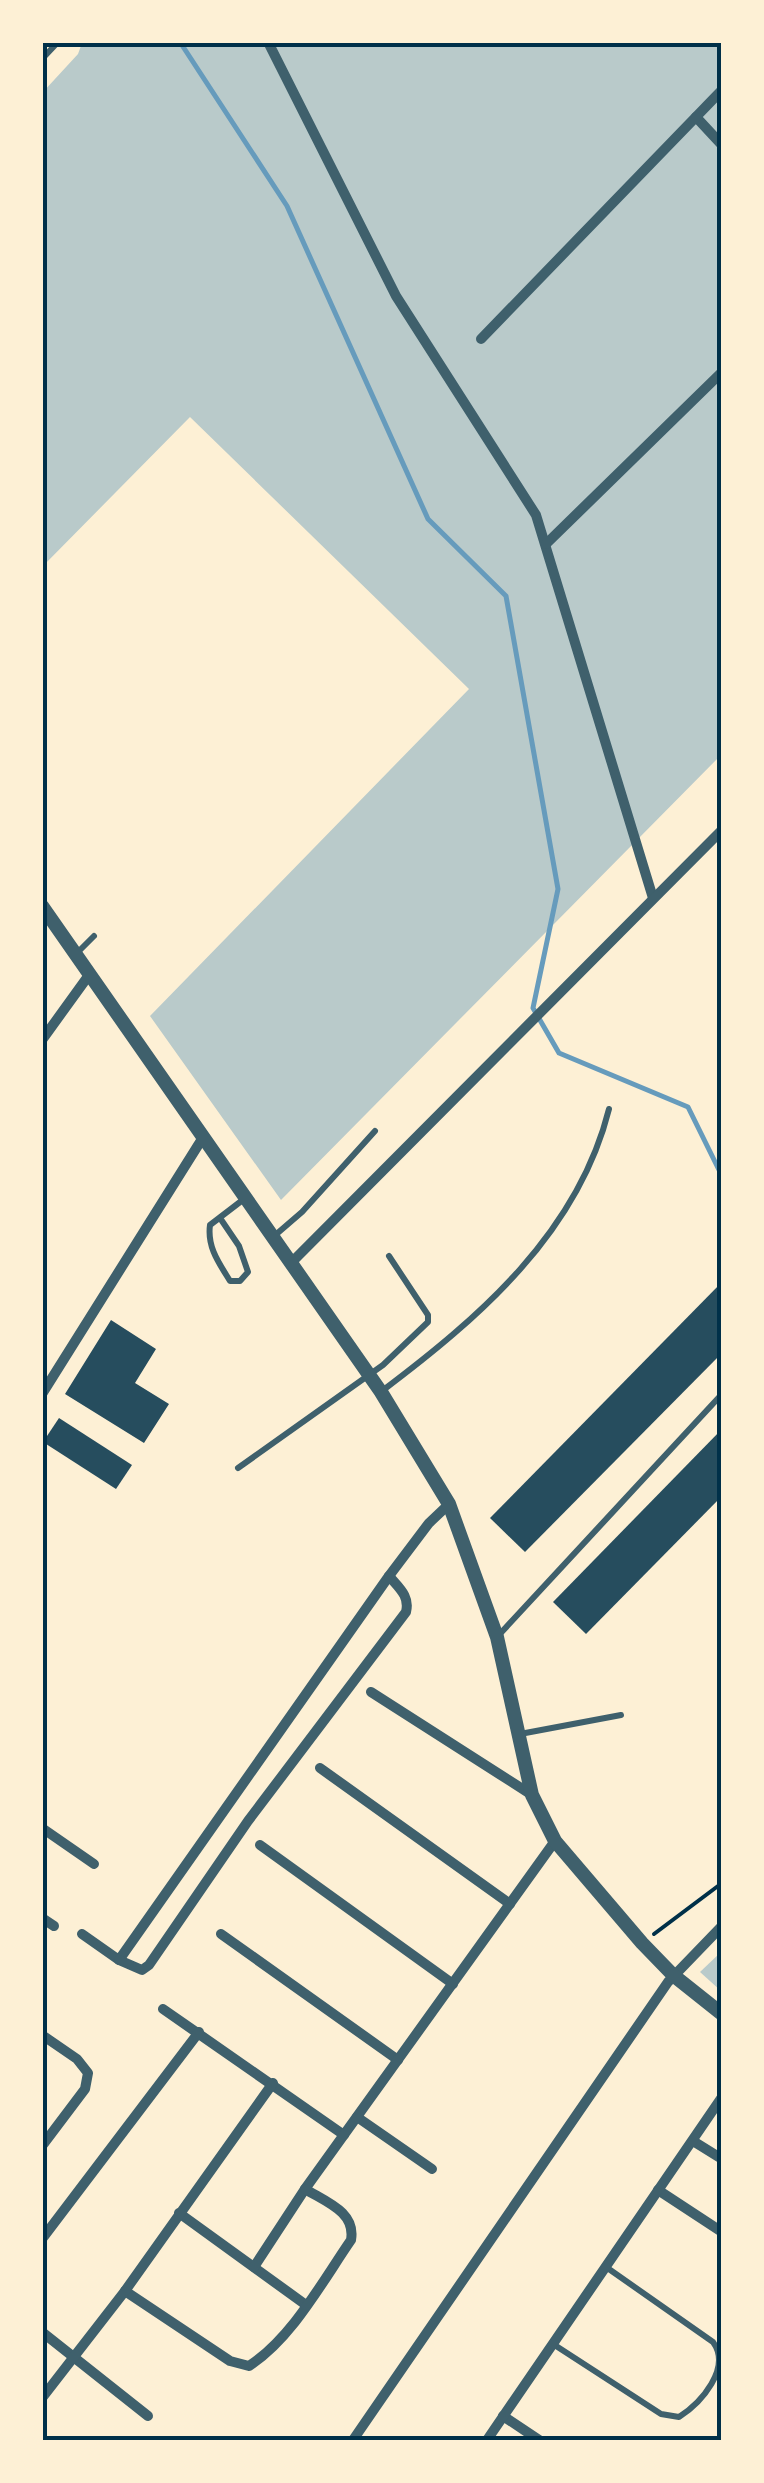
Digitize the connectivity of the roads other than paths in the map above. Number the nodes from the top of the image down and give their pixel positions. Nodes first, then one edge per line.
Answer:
1 (58, 42) edge
2 (268, 42) edge
3 (42, 58) edge
4 (722, 90) edge
5 (696, 117) junction
6 (722, 145) edge
7 (481, 339) dead end
8 (722, 372) edge
9 (546, 544) junction
10 (722, 830) edge
11 (653, 898) junction
12 (42, 906) edge
13 (94, 936) dead end
14 (75, 954) junction
15 (89, 975) junction
16 (42, 1040) edge
17 (609, 1109) dead end
18 (375, 1131) dead end
19 (202, 1139) junction
20 (245, 1198) junction
21 (220, 1218) junction
22 (272, 1238) junction
23 (389, 1256) dead end
24 (291, 1264) junction
25 (368, 1374) junction
26 (381, 1392) junction
27 (42, 1394) edge
28 (722, 1394) edge
29 (238, 1468) dead end
30 (449, 1504) junction
31 (389, 1576) junction
32 (497, 1636) junction
33 (370, 1692) dead end
34 (621, 1715) dead end
35 (519, 1734) junction
36 (320, 1768) dead end
37 (532, 1795) junction
38 (42, 1828) edge
39 (555, 1841) junction
40 (260, 1845) dead end
41 (94, 1864) dead end
42 (510, 1904) junction
43 (42, 1918) edge
44 (54, 1926) dead end
45 (722, 1926) edge
46 (82, 1934) dead end
47 (221, 1934) dead end
48 (119, 1960) junction
49 (673, 1975) junction
50 (453, 1984) junction
51 (163, 2009) dead end
52 (722, 2014) edge
53 (199, 2032) junction
54 (42, 2035) edge
55 (398, 2060) junction
56 (273, 2083) junction
57 (722, 2097) edge
58 (357, 2117) junction
59 (344, 2134) junction
60 (693, 2141) junction
61 (42, 2146) edge
62 (722, 2160) edge
63 (432, 2169) dead end
64 (305, 2189) junction
65 (658, 2190) junction
66 (179, 2214) junction
67 (722, 2232) edge
68 (42, 2239) edge
69 (254, 2267) junction
70 (606, 2268) junction
71 (124, 2291) junction
72 (306, 2305) junction
73 (42, 2332) edge
74 (553, 2344) junction
75 (73, 2358) junction
76 (42, 2398) edge
77 (148, 2416) dead end
78 (503, 2416) junction
79 (353, 2440) edge
80 (487, 2440) edge
81 (539, 2440) edge

1 - 3 lane
2 - 9 street
4 - 5 street
5 - 6 street
5 - 7 street
8 - 9 street
9 - 11 street
10 - 11 street
11 - 24 street
12 - 14 street
13 - 14 lane
14 - 15 street
15 - 16 street
15 - 19 street
17 - 26 lane
18 - 22 lane
19 - 20 street
19 - 27 street
20 - 21 lane
20 - 22 street
21 - 21 lane
22 - 24 street
23 - 25 lane
24 - 25 street
25 - 26 street
25 - 29 lane
26 - 30 street
28 - 32 lane
30 - 31 street
30 - 32 street
31 - 48 street
31 - 48 street
32 - 35 street
33 - 37 street
34 - 35 lane
35 - 37 street
36 - 42 street
37 - 39 street
38 - 41 street
39 - 42 street
39 - 49 street
40 - 50 street
42 - 50 street
43 - 44 street
45 - 49 street
46 - 48 street
47 - 55 street
49 - 52 street
49 - 79 street
50 - 55 street
51 - 53 street
53 - 56 street
53 - 68 street
54 - 61 street
55 - 58 street
56 - 59 street
56 - 66 street
57 - 60 street
58 - 59 street
58 - 63 street
59 - 64 street
60 - 62 street
60 - 65 street
64 - 69 street
64 - 72 street
65 - 67 street
65 - 70 street
66 - 69 street
66 - 71 street
69 - 72 street
70 - 74 street
70 - 74 lane
71 - 72 street
71 - 75 street
73 - 75 street
74 - 78 street
75 - 76 street
75 - 77 street
78 - 80 street
78 - 81 street

